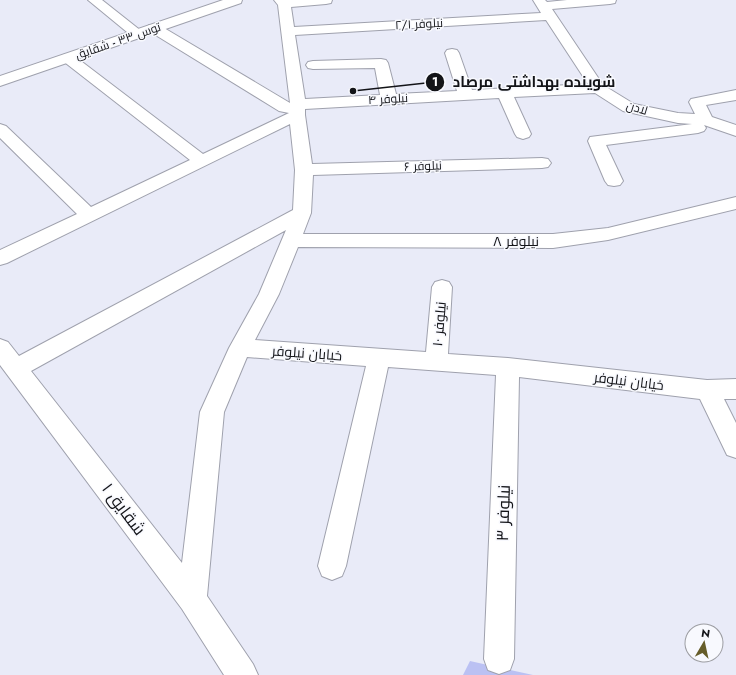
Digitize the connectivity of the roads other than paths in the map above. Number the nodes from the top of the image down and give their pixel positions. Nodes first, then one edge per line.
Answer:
1 (94, 0) edge
2 (236, 0) edge
3 (326, 0) edge
4 (610, 0) edge
5 (282, 2) edge
6 (544, 8) edge
7 (154, 28) junction
8 (288, 31) junction
9 (138, 34) junction
10 (452, 53) dead end
11 (68, 58) junction
12 (313, 65) dead end
13 (0, 81) edge
14 (598, 88) junction
15 (505, 93) junction
16 (466, 95) junction
17 (736, 95) edge
18 (389, 99) junction
19 (298, 109) junction
20 (713, 122) junction
21 (0, 129) edge
22 (736, 131) edge
23 (523, 134) dead end
24 (202, 161) junction
25 (542, 163) dead end
26 (304, 170) junction
27 (614, 181) dead end
28 (736, 203) edge
29 (302, 213) junction
30 (89, 215) junction
31 (292, 240) junction
32 (0, 258) edge
33 (442, 287) dead end
34 (0, 348) edge
35 (240, 348) junction
36 (379, 358) junction
37 (436, 362) junction
38 (508, 367) junction
39 (16, 368) junction
40 (736, 389) edge
41 (707, 390) junction
42 (736, 447) edge
43 (332, 566) dead end
44 (192, 599) junction
45 (499, 658) dead end
46 (242, 675) edge

1 - 9 street
2 - 7 street, توس ۳۳ - شقایق
3 - 5 street
4 - 6 street, نیلوفر ۲/۱
5 - 8 street
6 - 8 street, نیلوفر ۲/۱
6 - 14 street, لادن
7 - 9 street, توس ۳۳ - شقایق
7 - 19 street
8 - 19 street
9 - 11 street, توس ۳۳ - شقایق
10 - 16 street
11 - 13 street, توس ۳۳ - شقایق
11 - 24 street
12 - 18 street
14 - 15 street, نیلوفر ۴
14 - 20 street, لادن
15 - 16 street, نیلوفر ۴
15 - 23 street
16 - 18 street, نیلوفر ۴
17 - 20 street
18 - 19 street, نیلوفر ۴
19 - 24 street
19 - 26 street
20 - 22 street, لادن
20 - 27 street
21 - 30 street
24 - 30 street
25 - 26 street, نیلوفر ۶
26 - 29 street
28 - 31 street, نیلوفر ۸
29 - 31 street
29 - 39 street
30 - 32 street
31 - 35 street
33 - 37 street, نیلوفر ۱۰
34 - 39 street, شقایق ۱
35 - 36 street, خیابان نیلوفر
35 - 44 street
36 - 37 street, خیابان نیلوفر
36 - 43 street
37 - 38 street, خیابان نیلوفر
38 - 41 street, خیابان نیلوفر
38 - 45 street, نیلوفر ۳
39 - 44 street, شقایق ۱
40 - 41 street, خیابان نیلوفر
41 - 42 street
44 - 46 street, شقایق ۱

